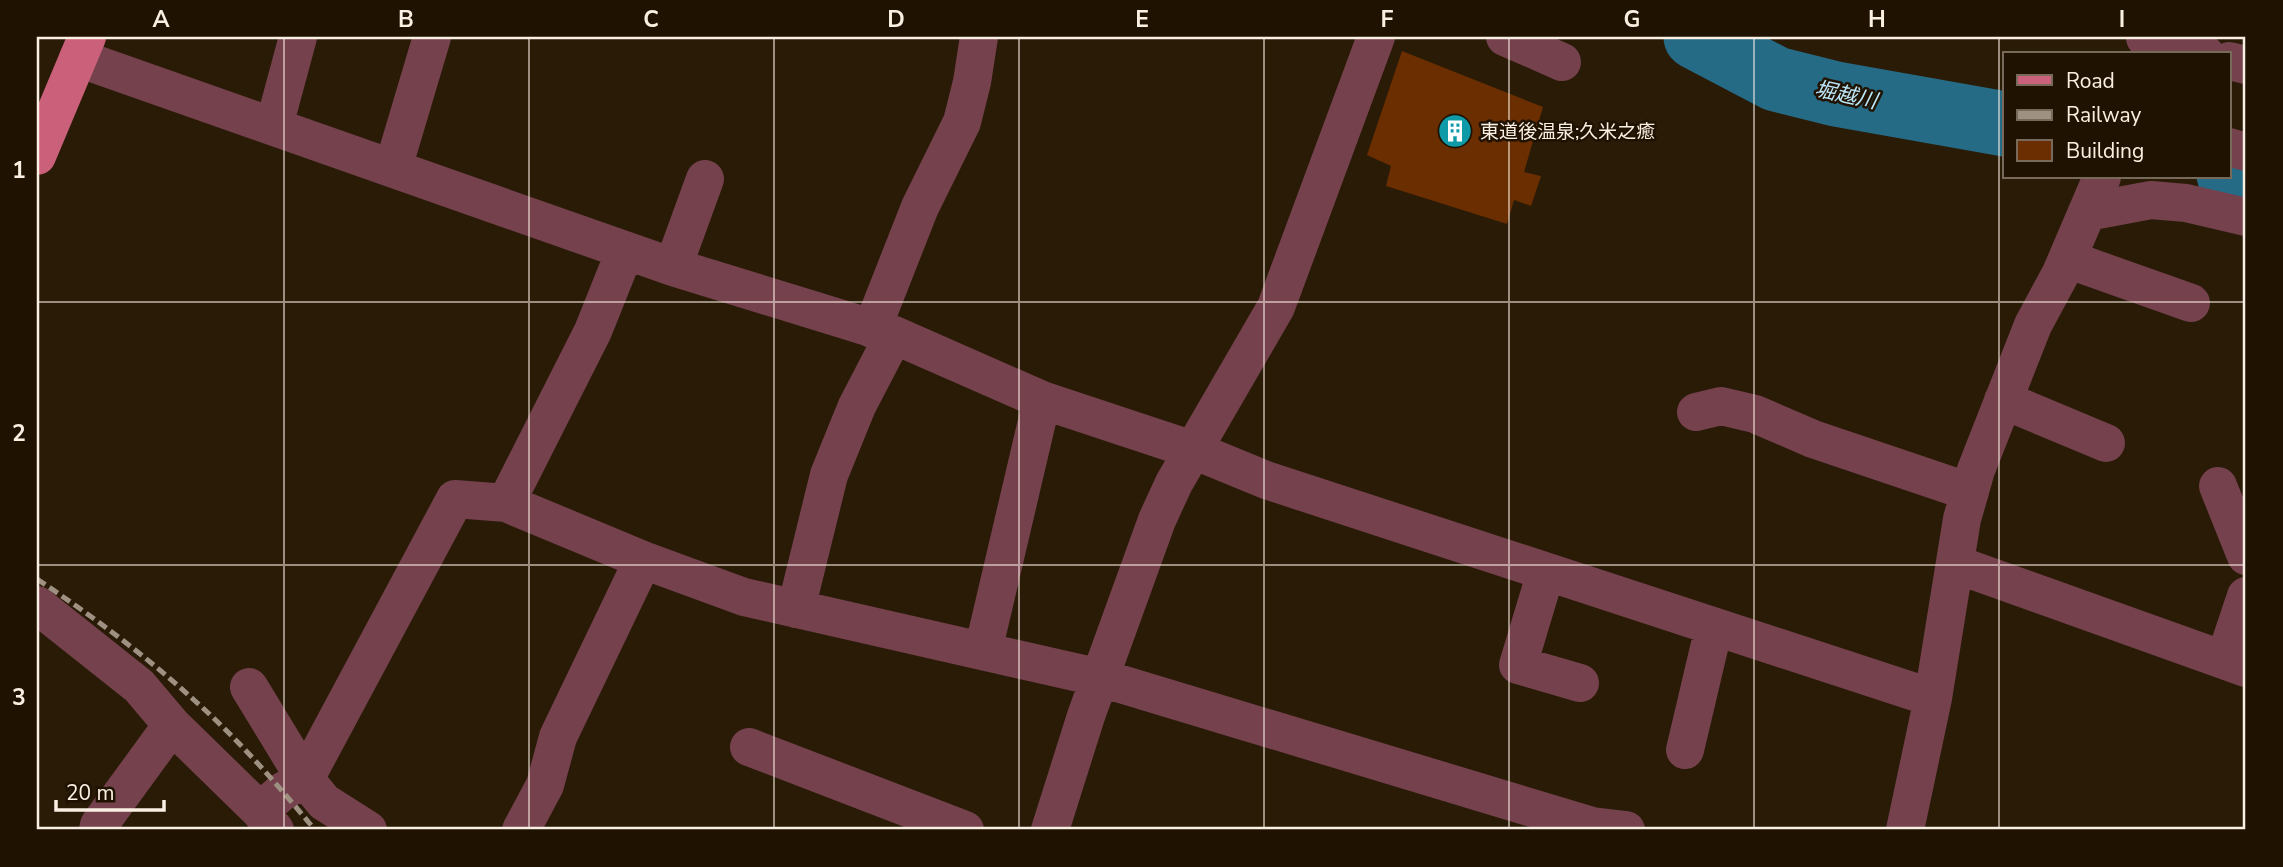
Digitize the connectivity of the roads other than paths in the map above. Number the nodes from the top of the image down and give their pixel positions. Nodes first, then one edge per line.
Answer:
1 (299, 37) edge
2 (432, 37) edge
3 (979, 37) edge
4 (1376, 37) edge
5 (1505, 37) edge
6 (2143, 43) edge
7 (83, 47) edge
8 (2194, 52) edge
9 (1562, 62) dead end
10 (47, 105) edge
11 (274, 126) junction
12 (37, 156) edge
13 (393, 168) junction
14 (2102, 178) edge
15 (705, 179) dead end
16 (2087, 212) junction
17 (2246, 217) edge
18 (625, 251) junction
19 (2067, 259) junction
20 (673, 267) junction
21 (2191, 303) dead end
22 (883, 332) junction
23 (1042, 400) junction
24 (2003, 400) junction
25 (1696, 412) dead end
26 (2106, 443) dead end
27 (1194, 450) junction
28 (2217, 486) dead end
29 (1970, 492) junction
30 (506, 503) junction
31 (2246, 556) edge
32 (643, 560) junction
33 (1955, 564) junction
34 (1546, 572) junction
35 (2246, 596) edge
36 (37, 605) edge
37 (796, 609) junction
38 (1714, 627) junction
39 (983, 651) junction
40 (2235, 663) edge
41 (1101, 678) junction
42 (1580, 683) dead end
43 (249, 687) dead end
44 (1933, 698) junction
45 (172, 725) junction
46 (749, 747) dead end
47 (1685, 750) dead end
48 (305, 779) junction
49 (1529, 819) edge
50 (267, 821) edge
51 (1911, 828) edge
52 (1056, 829) edge
53 (98, 830) edge
54 (368, 830) edge
55 (521, 830) edge
56 (965, 830) edge
57 (1626, 830) edge

1 - 11 street
2 - 13 street
3 - 22 street
4 - 27 street
5 - 9 street
6 - 8 street
7 - 10 main road
7 - 11 street
10 - 12 main road
11 - 13 street
13 - 18 street
14 - 16 street
15 - 20 street
16 - 17 street
16 - 19 street
18 - 20 street
18 - 30 street
19 - 21 street
19 - 24 street
20 - 22 street
22 - 23 street
22 - 37 street
23 - 27 street
23 - 39 street
24 - 26 street
24 - 29 street
25 - 29 street
27 - 34 street
27 - 41 street
28 - 31 street
29 - 33 street
30 - 32 street
30 - 48 street
32 - 37 street
32 - 55 street
33 - 40 street
33 - 44 street
34 - 38 street
34 - 42 street
35 - 40 street
36 - 45 street
37 - 39 street
38 - 44 street
38 - 47 street
39 - 41 street
41 - 49 street
41 - 52 street
43 - 48 street
44 - 51 street
45 - 50 street
45 - 53 street
46 - 56 street
48 - 50 street
48 - 54 street
49 - 57 street

